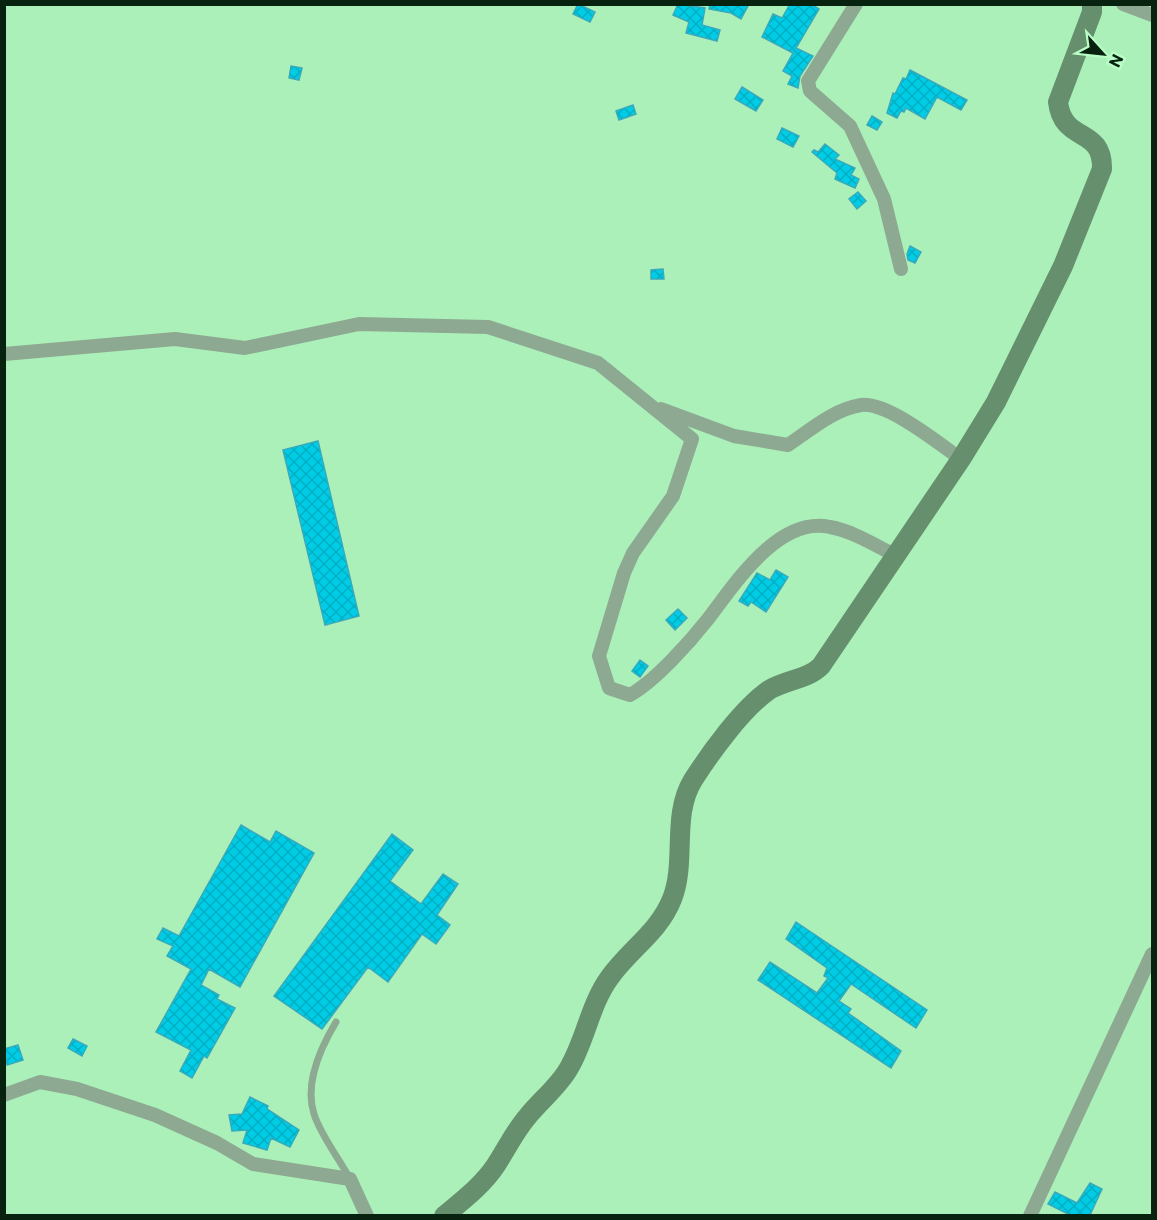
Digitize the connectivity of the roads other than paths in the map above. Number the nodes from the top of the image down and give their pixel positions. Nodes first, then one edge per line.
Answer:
1 (856, 4) edge
2 (1092, 4) edge
3 (1123, 4) edge
4 (1152, 15) edge
5 (901, 268) dead end
6 (4, 354) edge
7 (651, 405) junction
8 (962, 459) junction
9 (897, 556) junction
10 (1152, 954) edge
11 (336, 1022) dead end
12 (4, 1095) edge
13 (350, 1179) junction
14 (367, 1215) edge
15 (444, 1215) edge
16 (1030, 1215) edge

1 - 5 street
2 - 8 street
3 - 4 street
6 - 7 street
7 - 8 street
7 - 9 street
8 - 9 street
9 - 15 street
10 - 16 street
11 - 13 lane
12 - 13 street
13 - 14 street

